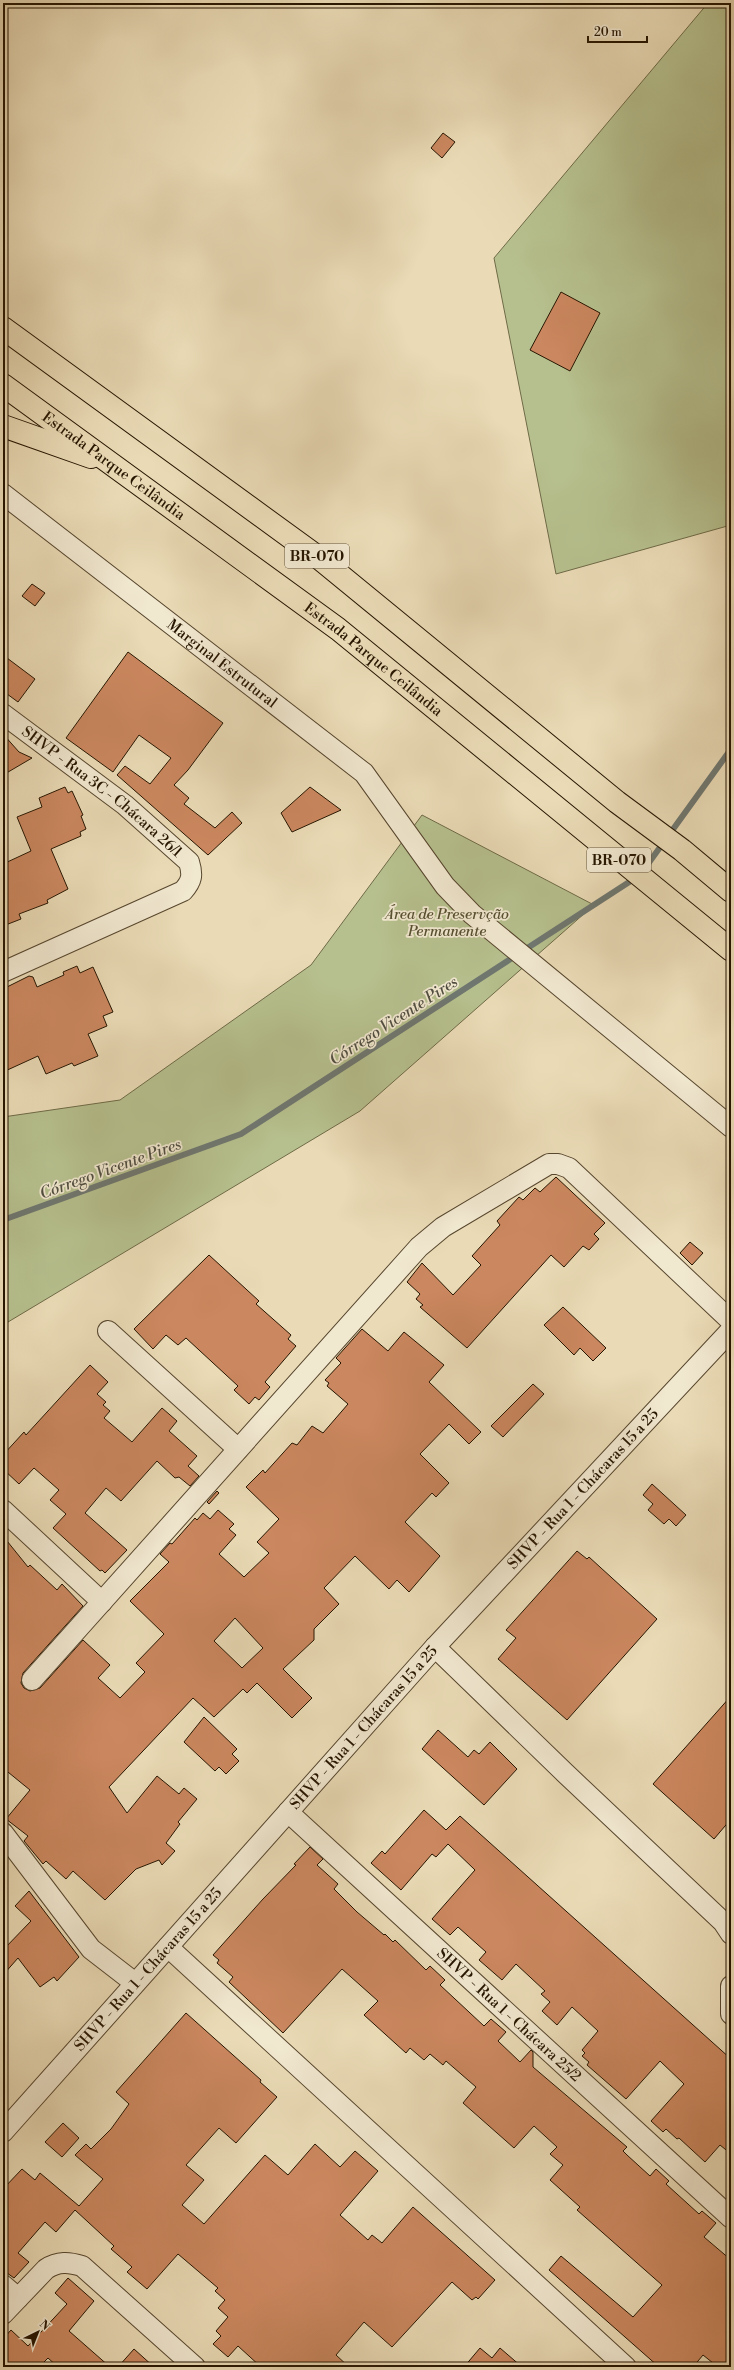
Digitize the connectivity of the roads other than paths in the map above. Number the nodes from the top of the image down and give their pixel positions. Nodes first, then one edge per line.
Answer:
1 (3, 328) edge
2 (3, 384) edge
3 (3, 426) edge
4 (114, 465) junction
5 (3, 494) edge
6 (3, 714) edge
7 (731, 891) edge
8 (731, 950) edge
9 (3, 972) edge
10 (731, 1127) edge
11 (731, 1321) edge
12 (731, 1330) edge
13 (108, 1331) dead end
14 (238, 1449) junction
15 (3, 1510) edge
16 (102, 1602) junction
17 (435, 1647) junction
18 (32, 1680) dead end
19 (288, 1812) junction
20 (3, 1833) edge
21 (731, 1934) edge
22 (168, 1947) junction
23 (135, 1984) junction
24 (731, 1986) edge
25 (731, 2014) edge
26 (3, 2132) edge
27 (731, 2218) edge
28 (3, 2285) edge
29 (18, 2298) junction
30 (3, 2314) edge
31 (195, 2367) edge
32 (626, 2367) edge

1 - 7 highway, BR-070
2 - 4 highway, Estrada Parque Ceilândia / BR-070
3 - 4 highway
4 - 8 highway, Estrada Parque Ceilândia / BR-070
5 - 10 street, Marginal Estrutural
6 - 9 street, SHVP - Rua 3C - Chácara 26/1
11 - 14 street
12 - 17 street, SHVP - Rua 1 - Chácaras 15 a 25
13 - 14 street
14 - 16 street
15 - 16 street
16 - 18 street
17 - 19 street, SHVP - Rua 1 - Chácaras 15 a 25
17 - 21 street
19 - 22 street, SHVP - Rua 1 - Chácaras 15 a 25
19 - 27 street, SHVP - Rua 1 - Chácara 25/2
20 - 23 street
22 - 23 street, SHVP - Rua 1 - Chácaras 15 a 25
22 - 32 street
23 - 26 street, SHVP - Rua 1 - Chácaras 15 a 25
24 - 25 street
28 - 29 street
29 - 30 street
29 - 31 street

